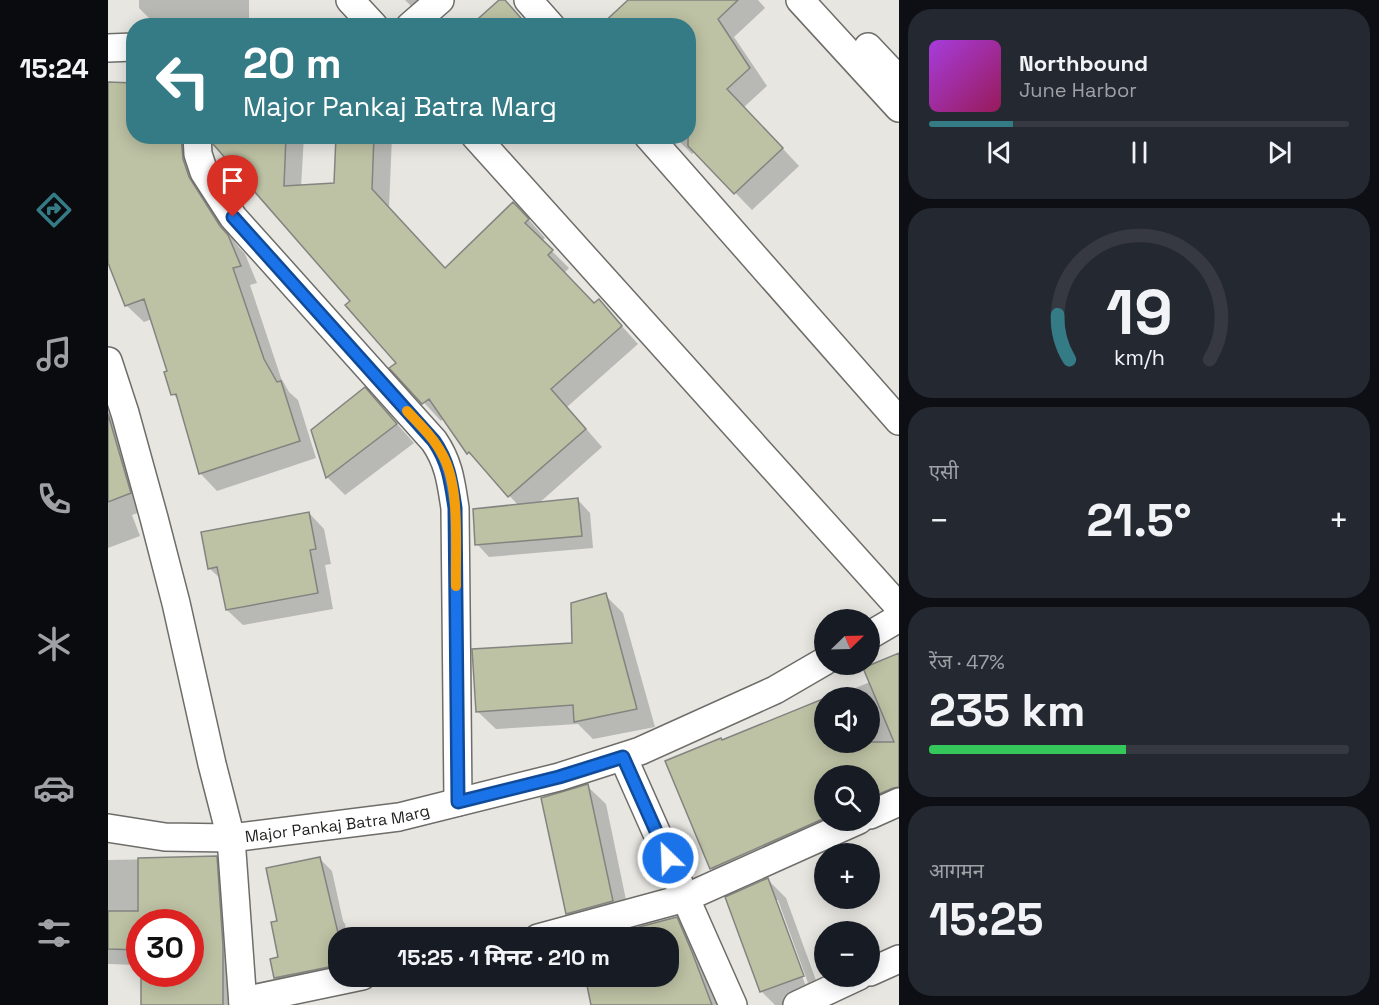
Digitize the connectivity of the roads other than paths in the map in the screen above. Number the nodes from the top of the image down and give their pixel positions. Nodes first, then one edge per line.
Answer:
1 (350, 0) edge
2 (440, 0) edge
3 (528, 0) edge
4 (800, 0) edge
5 (824, 0) edge
6 (367, 18) edge
7 (419, 18) edge
8 (543, 18) edge
9 (126, 47) edge
10 (108, 48) edge
11 (899, 80) edge
12 (899, 108) edge
13 (197, 144) edge
14 (482, 144) edge
15 (655, 144) edge
16 (108, 361) edge
17 (899, 421) edge
18 (899, 607) edge
19 (899, 618) edge
20 (880, 629) edge
21 (814, 667) edge
22 (623, 757) junction
23 (458, 802) junction
24 (899, 802) edge
25 (880, 811) edge
26 (108, 828) edge
27 (835, 831) edge
28 (231, 838) junction
29 (686, 898) junction
30 (579, 927) edge
31 (899, 958) edge
32 (880, 967) edge
33 (328, 984) edge
34 (835, 987) edge
35 (243, 1003) edge
36 (733, 1005) edge
37 (796, 1005) edge

1 - 6 street
2 - 7 street
3 - 8 street
4 - 12 street
5 - 11 street
9 - 10 street
13 - 23 street
14 - 18 street
15 - 17 street
16 - 28 street
19 - 20 street
21 - 22 street, Major Pankaj Batra Marg
22 - 23 street, Major Pankaj Batra Marg
22 - 29 street
23 - 28 street, Major Pankaj Batra Marg
24 - 25 street
26 - 28 street, Major Pankaj Batra Marg
27 - 29 street
28 - 35 street
29 - 30 street
29 - 36 street
31 - 32 street
33 - 35 street
34 - 37 street

